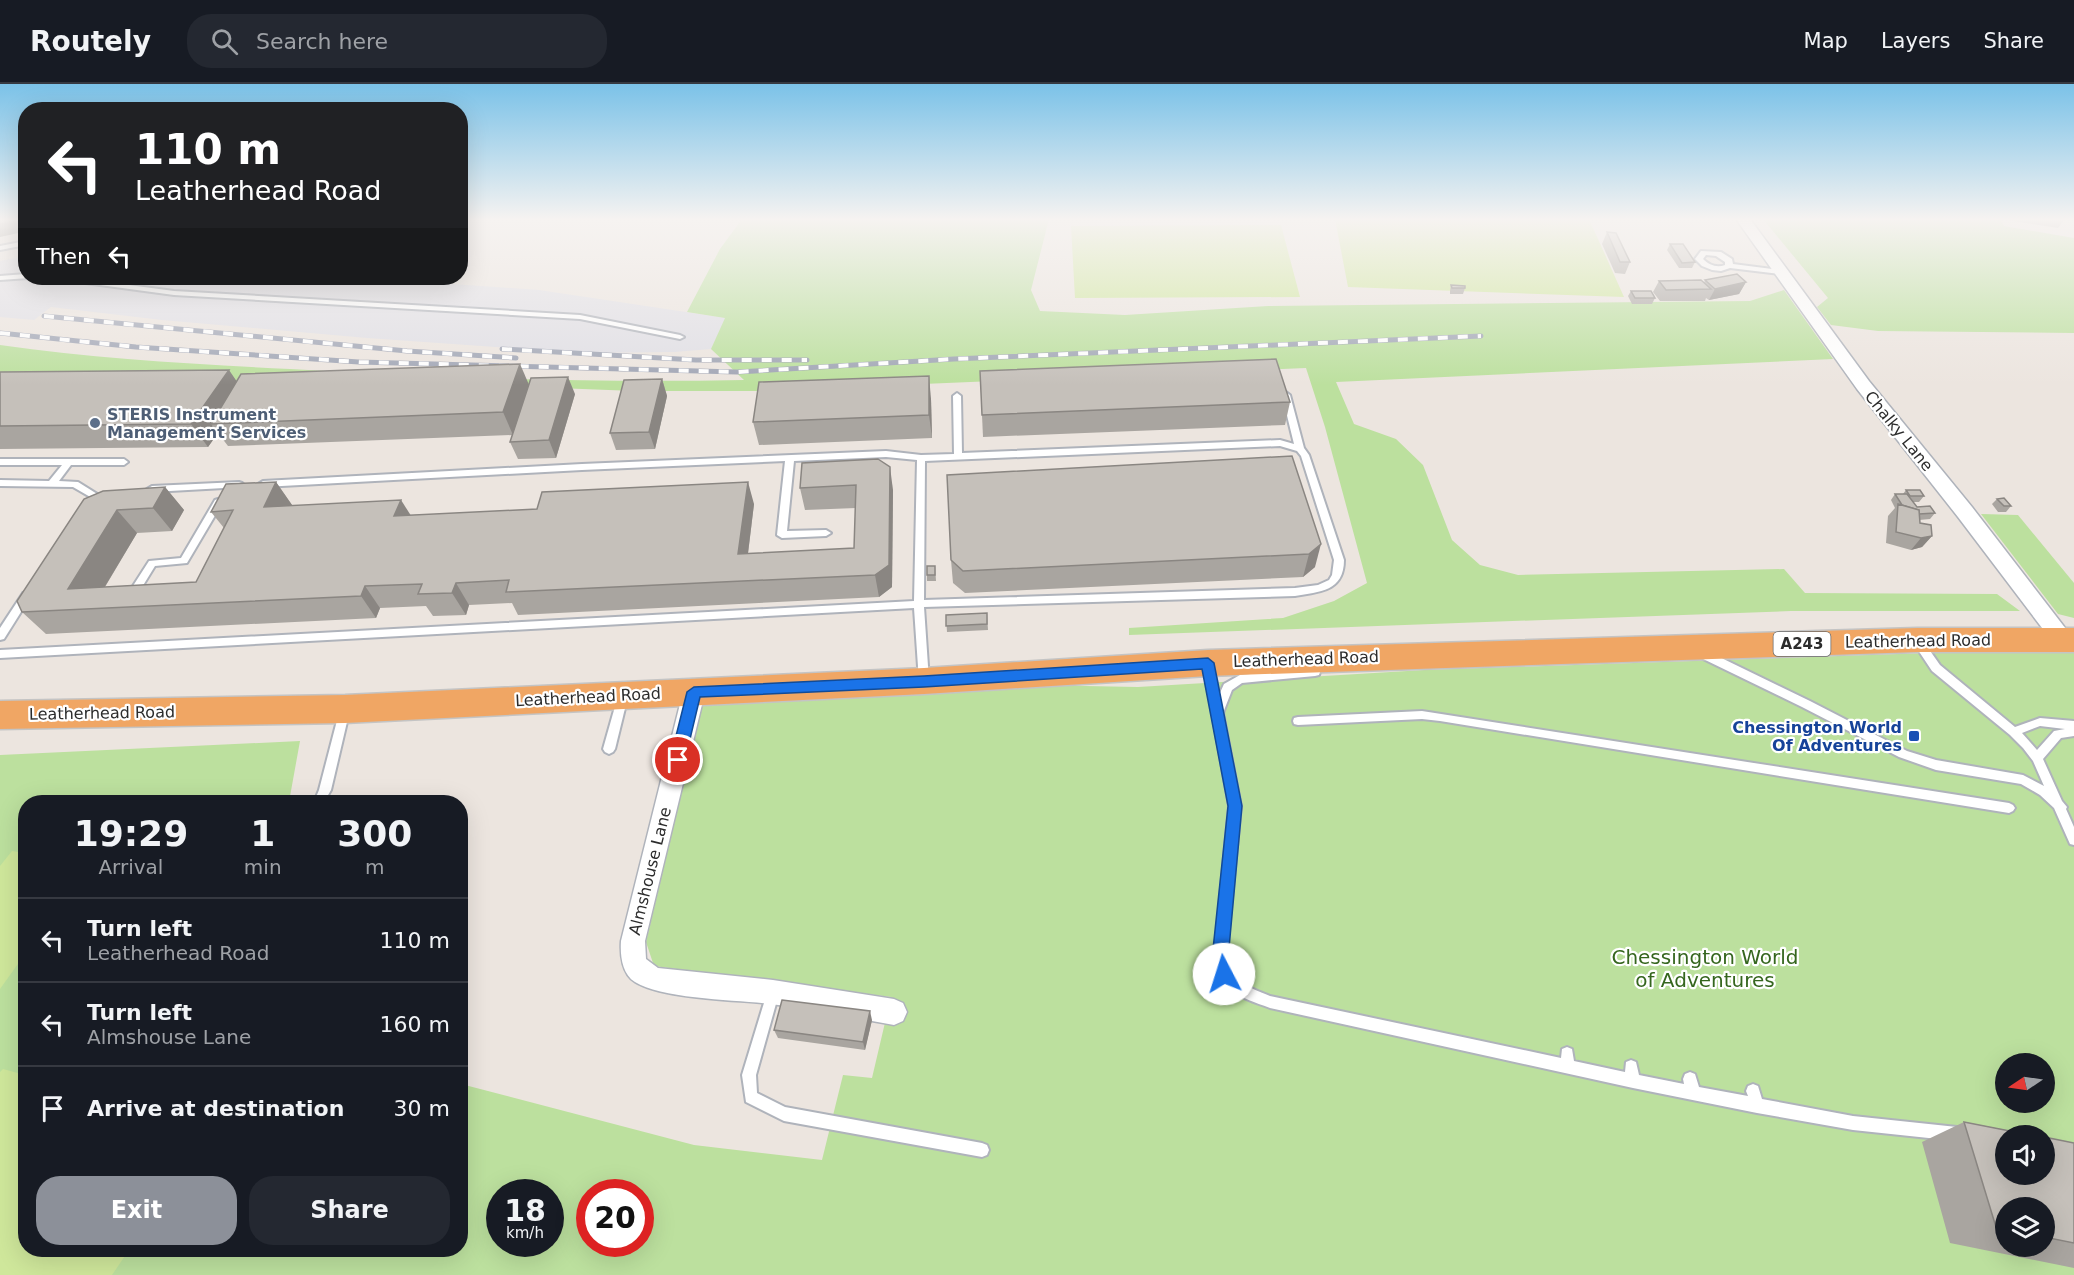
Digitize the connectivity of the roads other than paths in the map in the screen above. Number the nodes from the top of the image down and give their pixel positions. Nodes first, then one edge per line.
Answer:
1 (1782, 275) edge
2 (18, 277) edge
3 (0, 278) edge
4 (115, 285) edge
5 (680, 337) dead end
6 (1286, 395) edge
7 (957, 396) dead end
8 (1300, 449) junction
9 (958, 456) junction
10 (921, 458) junction
11 (790, 459) junction
12 (0, 462) edge
13 (69, 462) junction
14 (124, 462) dead end
15 (0, 483) edge
16 (52, 483) junction
17 (227, 486) junction
18 (142, 490) edge
19 (88, 507) edge
20 (826, 533) dead end
21 (136, 589) edge
22 (30, 591) edge
23 (919, 606) junction
24 (0, 636) edge
25 (2068, 639) edge
26 (1917, 640) junction
27 (1688, 647) junction
28 (0, 654) edge
29 (1407, 656) junction
30 (1208, 663) junction
31 (924, 681) junction
32 (694, 692) junction
33 (623, 696) junction
34 (345, 708) junction
35 (1217, 714) junction
36 (0, 715) edge
37 (1298, 721) dead end
38 (2074, 725) edge
39 (2014, 732) junction
40 (2074, 732) edge
41 (609, 749) dead end
42 (2037, 758) junction
43 (322, 795) edge
44 (2061, 807) junction
45 (2009, 808) dead end
46 (2074, 840) edge
47 (773, 992) junction
48 (894, 1012) dead end
49 (1390, 1020) dead end
50 (1360, 1022) junction
51 (1690, 1079) dead end
52 (1753, 1091) dead end
53 (1693, 1093) junction
54 (1757, 1106) junction
55 (1966, 1135) edge
56 (982, 1150) dead end

1 - 25 street, Chalky Lane
2 - 3 lane
4 - 5 lane
6 - 8 lane
7 - 9 lane
8 - 9 lane
8 - 23 lane
9 - 10 lane
10 - 11 lane
10 - 23 lane
11 - 17 lane
11 - 20 lane
12 - 13 lane
13 - 14 lane
13 - 16 lane
15 - 16 lane
16 - 19 lane
17 - 18 lane
17 - 21 lane
22 - 24 lane
23 - 28 lane
23 - 31 lane
25 - 26 highway, Leatherhead Road / A243
26 - 27 highway, Leatherhead Road / A243
26 - 39 lane
27 - 29 highway, Leatherhead Road / A243
27 - 44 lane
29 - 30 highway, Leatherhead Road / A243
29 - 35 lane
30 - 31 highway, Leatherhead Road / A243
30 - 35 lane
31 - 32 highway, Leatherhead Road / A243
32 - 33 highway, Leatherhead Road / A243
32 - 47 street, Almshouse Lane
33 - 34 highway, Leatherhead Road / A243
33 - 41 lane
34 - 36 highway, Leatherhead Road / A243
34 - 43 lane
35 - 50 lane
37 - 45 lane
38 - 39 lane
39 - 42 lane
40 - 42 lane
42 - 44 lane
44 - 46 lane
47 - 48 street, Almshouse Lane
47 - 56 lane
49 - 50 lane
50 - 53 lane
51 - 53 lane
52 - 54 lane
53 - 54 lane
54 - 55 lane

